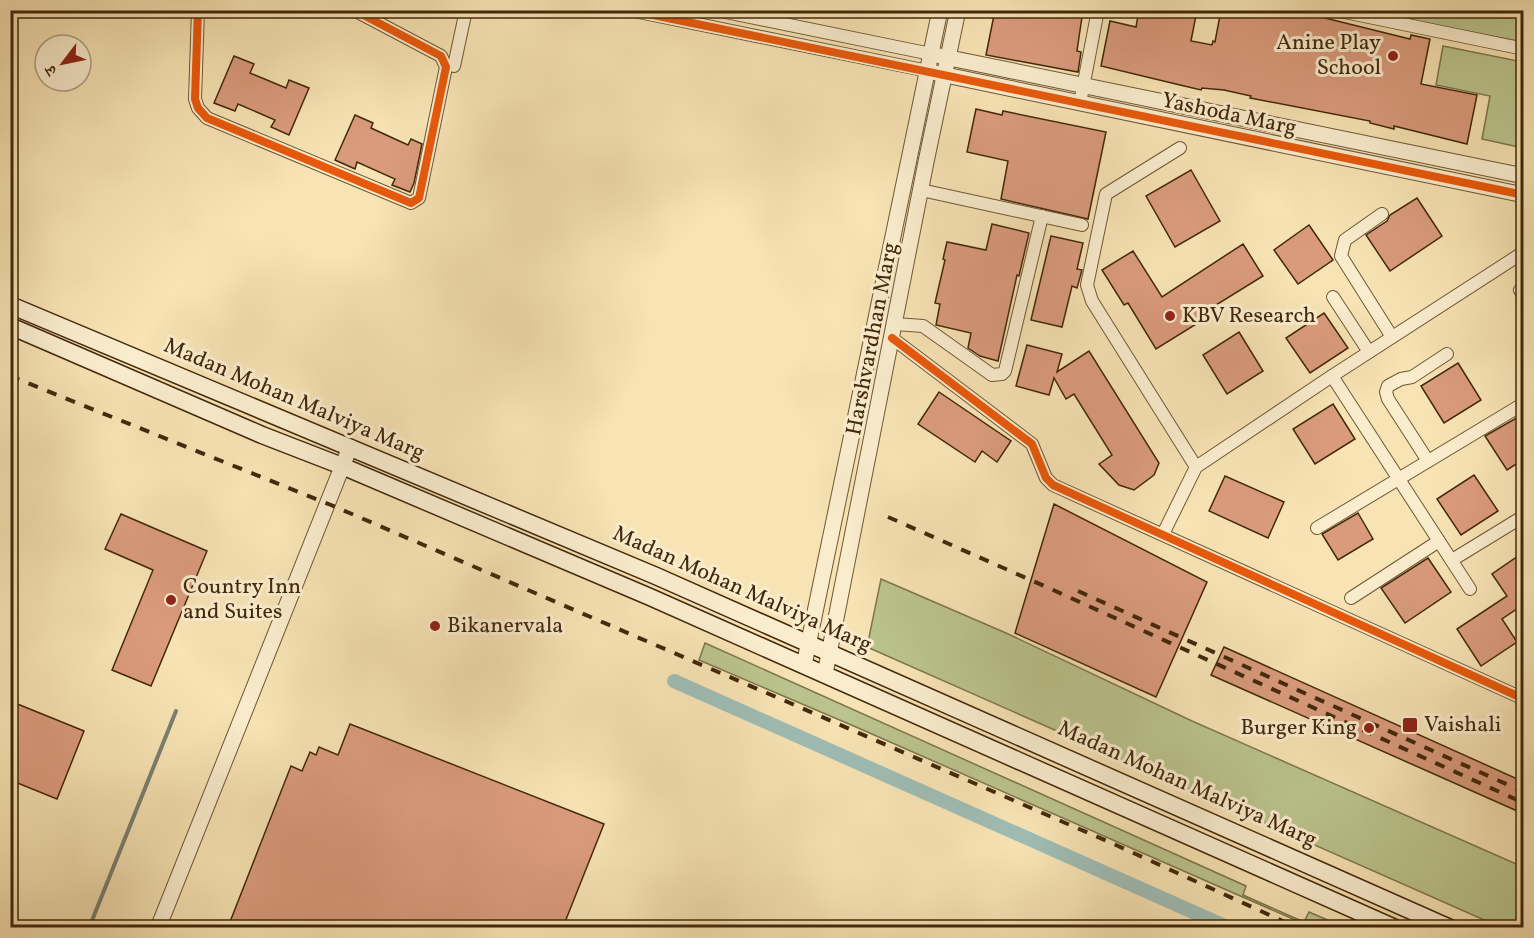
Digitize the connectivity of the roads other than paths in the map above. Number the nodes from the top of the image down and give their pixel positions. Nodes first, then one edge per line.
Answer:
1 (198, 10) edge
2 (354, 10) edge
3 (466, 10) edge
4 (628, 10) edge
5 (716, 10) edge
6 (940, 10) edge
7 (958, 10) edge
8 (1098, 10) edge
9 (1335, 10) edge
10 (1524, 49) edge
11 (932, 54) junction
12 (948, 58) junction
13 (454, 66) dead end
14 (928, 71) junction
15 (945, 75) junction
16 (1083, 86) junction
17 (1080, 103) junction
18 (1180, 148) dead end
19 (1524, 176) edge
20 (921, 190) junction
21 (1524, 195) edge
22 (1382, 214) dead end
23 (1042, 216) junction
24 (1082, 225) dead end
25 (1524, 252) edge
26 (1524, 285) edge
27 (1524, 296) edge
28 (1333, 297) dead end
29 (10, 305) edge
30 (10, 326) edge
31 (894, 331) junction
32 (1392, 337) junction
33 (1369, 352) junction
34 (1447, 354) dead end
35 (1332, 376) junction
36 (1524, 408) edge
37 (350, 447) junction
38 (1428, 461) junction
39 (342, 466) junction
40 (1197, 467) junction
41 (1400, 478) junction
42 (1524, 516) edge
43 (1317, 528) dead end
44 (1162, 534) junction
45 (1439, 541) junction
46 (1452, 560) junction
47 (1470, 589) dead end
48 (1351, 598) dead end
49 (809, 643) junction
50 (829, 652) junction
51 (804, 665) junction
52 (825, 674) junction
53 (1524, 699) edge
54 (158, 927) edge
55 (1395, 927) edge
56 (1450, 927) edge

1 - 2 street
3 - 13 street
4 - 14 street
5 - 11 street
6 - 11 street, Harshvardhan Marg
7 - 12 street, Harshvardhan Marg
8 - 16 street
9 - 10 street
11 - 12 street, Yashoda Marg
11 - 14 street, Harshvardhan Marg
12 - 15 street, Harshvardhan Marg
12 - 16 street, Yashoda Marg
14 - 15 street, Yashoda Marg
14 - 49 street, Harshvardhan Marg
15 - 17 street, Yashoda Marg
15 - 20 street, Harshvardhan Marg
16 - 17 street
16 - 19 street, Yashoda Marg
17 - 21 street, Yashoda Marg
18 - 40 street
20 - 23 street
20 - 31 street, Harshvardhan Marg
22 - 32 street
23 - 24 street
23 - 31 street
25 - 32 street
26 - 27 street
28 - 33 street
29 - 37 main road, Madan Mohan Malviya Marg
30 - 39 main road, Madan Mohan Malviya Marg
31 - 44 street
31 - 50 street, Harshvardhan Marg
32 - 33 street
33 - 35 street
34 - 38 street
35 - 40 street
35 - 41 street
36 - 38 street
37 - 39 street
37 - 49 main road, Madan Mohan Malviya Marg
38 - 41 street
39 - 51 main road, Madan Mohan Malviya Marg
39 - 54 street
40 - 44 street
41 - 43 street
41 - 45 street
42 - 46 street
44 - 53 street
45 - 46 street
45 - 48 street
46 - 47 street
49 - 50 main road, Madan Mohan Malviya Marg
49 - 51 street, Harshvardhan Marg
50 - 52 street, Harshvardhan Marg
50 - 56 main road, Madan Mohan Malviya Marg
51 - 52 main road, Madan Mohan Malviya Marg
52 - 55 main road, Madan Mohan Malviya Marg

